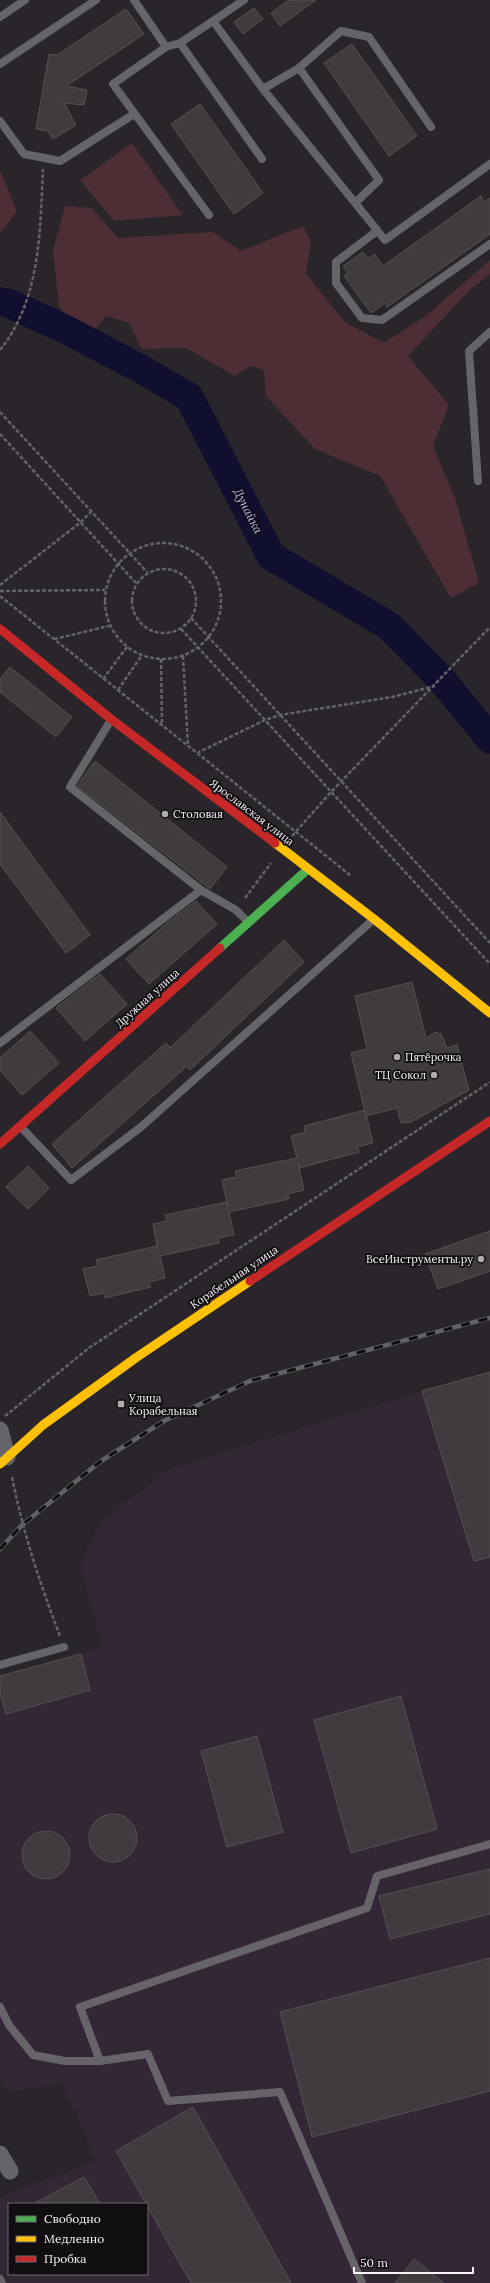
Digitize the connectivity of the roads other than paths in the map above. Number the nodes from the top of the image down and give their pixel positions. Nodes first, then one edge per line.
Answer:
1 (25, 0) edge
2 (96, 0) edge
3 (134, 0) edge
4 (244, 0) edge
5 (0, 17) edge
6 (213, 21) junction
7 (180, 43) junction
8 (166, 47) junction
9 (0, 64) edge
10 (299, 68) junction
11 (263, 89) junction
12 (134, 114) junction
13 (0, 121) edge
14 (431, 127) dead end
15 (262, 159) dead end
16 (490, 164) edge
17 (355, 203) junction
18 (209, 215) dead end
19 (377, 231) junction
20 (490, 244) edge
21 (490, 332) edge
22 (478, 481) dead end
23 (0, 629) edge
24 (111, 719) junction
25 (308, 869) junction
26 (200, 890) junction
27 (374, 919) junction
28 (249, 923) junction
29 (490, 1013) edge
30 (0, 1043) edge
31 (490, 1121) edge
32 (20, 1126) junction
33 (0, 1144) edge
34 (0, 1430) edge
35 (4, 1461) edge
36 (64, 1647) road end
37 (0, 1665) edge
38 (490, 1844) edge
39 (0, 2007) edge
40 (100, 2061) junction
41 (0, 2154) edge
42 (5, 2174) edge
43 (0, 2279) edge
44 (2, 2283) edge
45 (362, 2283) edge

1 - 5 lane
2 - 9 lane
3 - 8 lane
4 - 6 lane
6 - 7 lane
6 - 11 lane
7 - 8 lane
7 - 15 lane
8 - 12 lane
10 - 11 lane
10 - 14 lane
10 - 17 lane
11 - 17 lane
12 - 13 lane
12 - 18 lane
16 - 19 lane
17 - 19 lane
19 - 20 lane
21 - 22 lane
23 - 24 street, Ярославская улица
24 - 25 street, Ярославская улица
24 - 26 lane
25 - 27 street, Ярославская улица
25 - 28 street, Дружная улица
26 - 28 lane
26 - 30 lane
27 - 29 street, Ярославская улица
27 - 32 lane
28 - 32 street, Дружная улица
31 - 35 street, Корабельная улица
32 - 33 street, Дружная улица
34 - 35 street
36 - 37 lane
38 - 40 lane
39 - 40 lane
40 - 45 lane
41 - 42 street
43 - 44 lane

